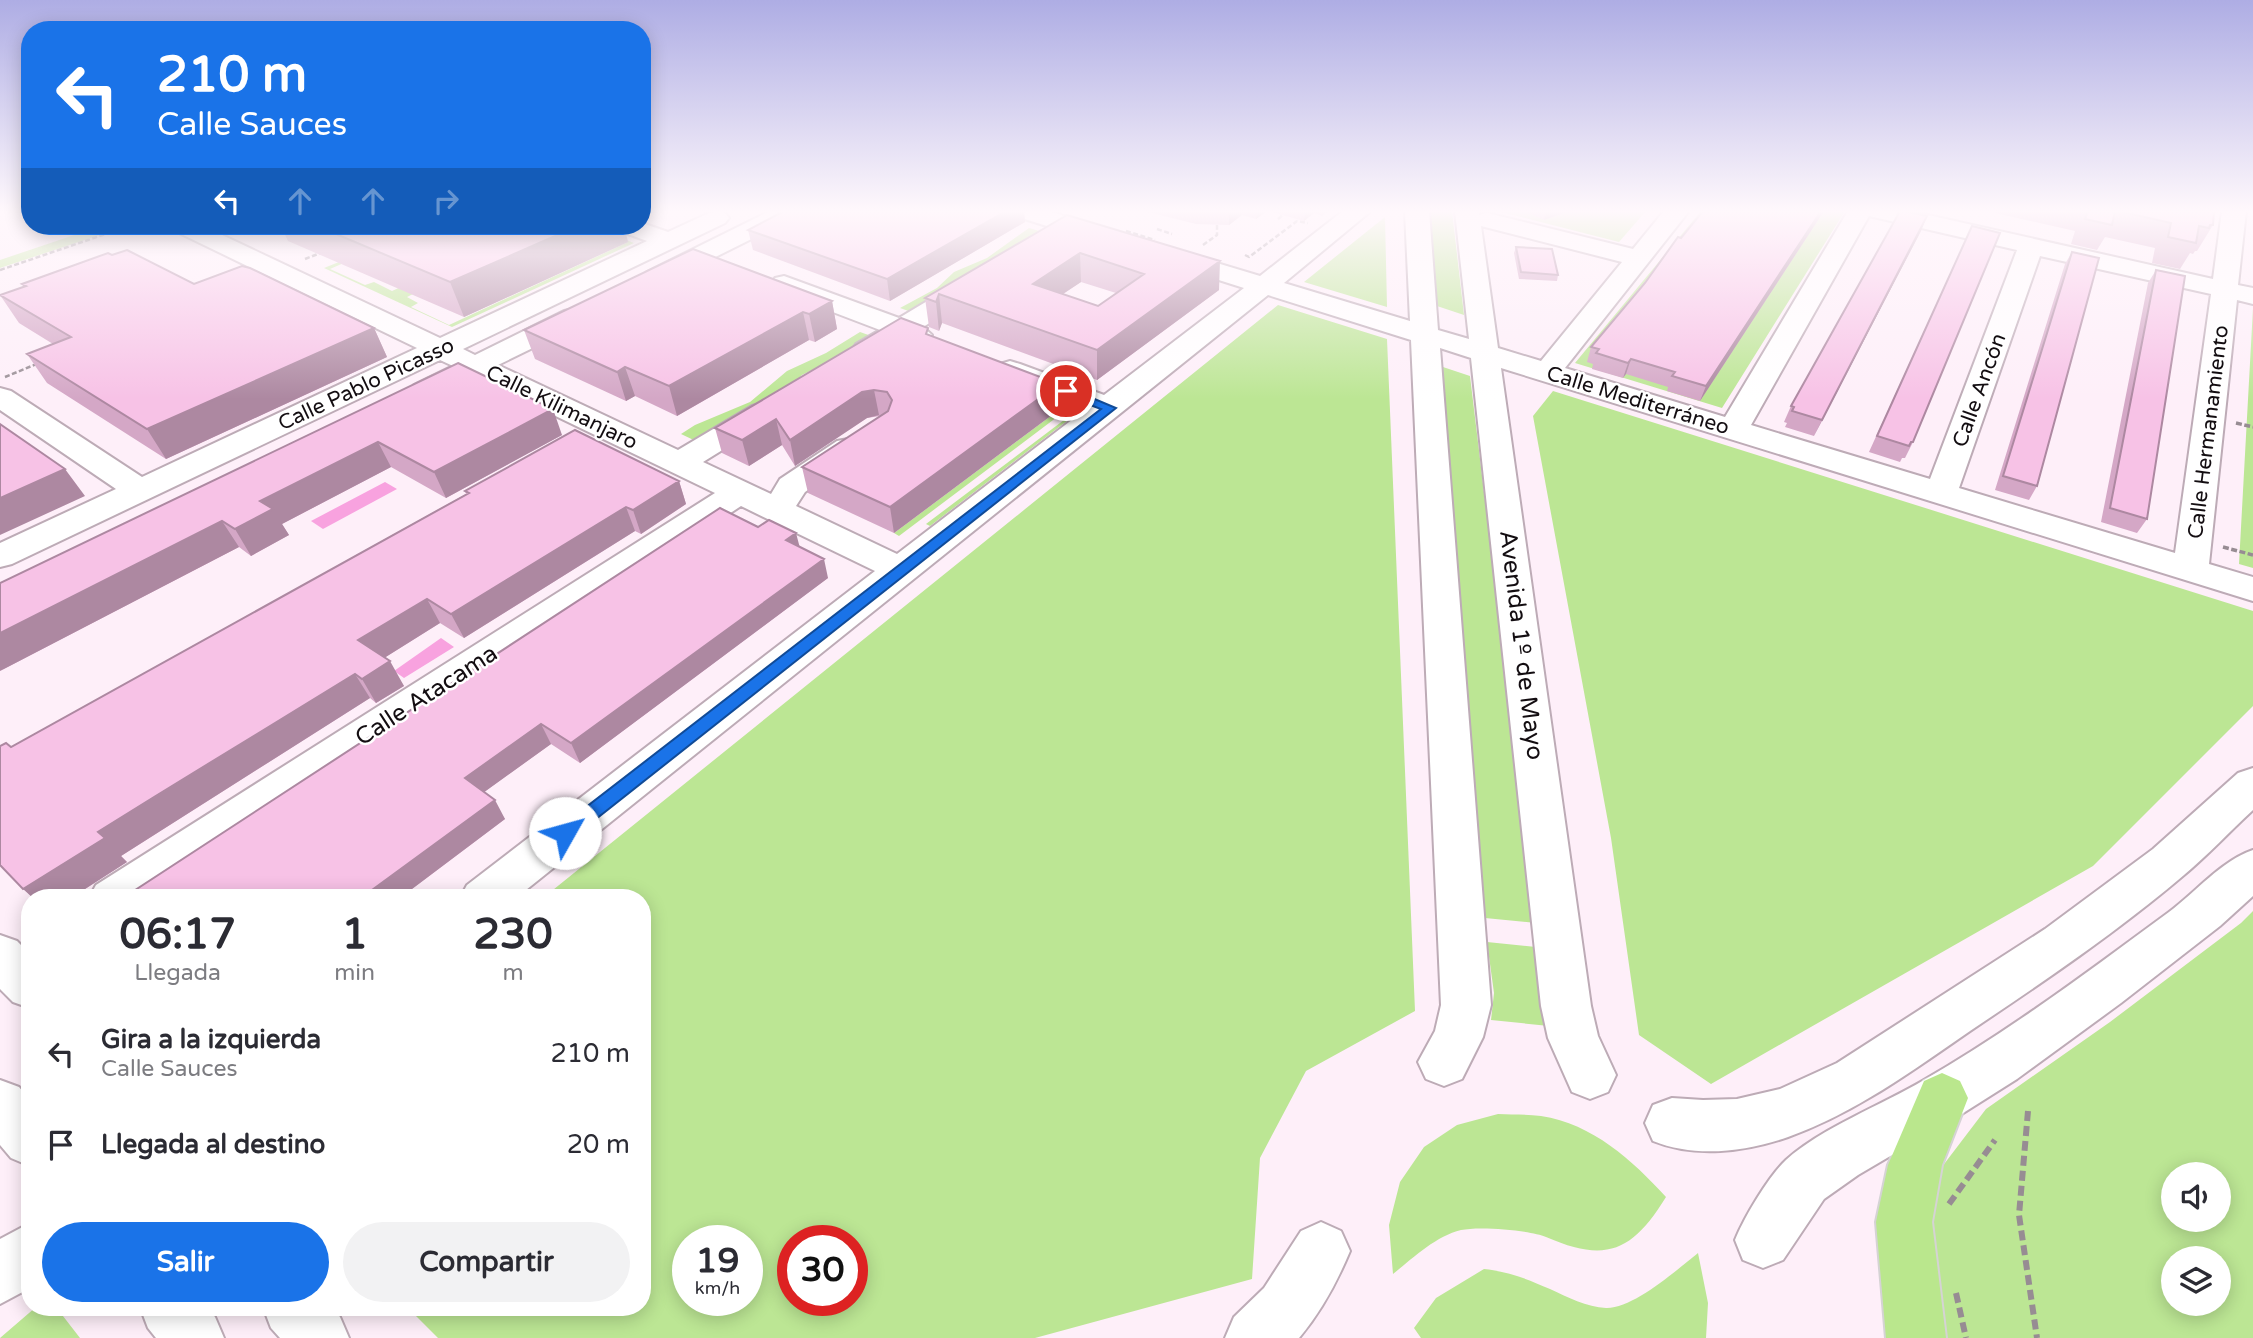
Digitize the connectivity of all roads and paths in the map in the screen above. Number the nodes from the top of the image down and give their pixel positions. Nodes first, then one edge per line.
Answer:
1 (283, 273) edge
2 (600, 273) edge
3 (664, 273) edge
4 (756, 273) edge
5 (1233, 273) edge
6 (1279, 273) edge
7 (1421, 273) edge
8 (1481, 273) edge
9 (1625, 273) edge
10 (1824, 273) edge
11 (2021, 273) edge
12 (2176, 273) edge
13 (2194, 273) edge
14 (991, 275) edge
15 (1264, 285) junction
16 (2240, 285) edge
17 (635, 288) edge
18 (598, 305) edge
19 (901, 328) junction
20 (1425, 335) junction
21 (938, 342) edge
22 (440, 348) junction
23 (1486, 354) junction
24 (50, 359) edge
25 (987, 361) edge
26 (476, 365) junction
27 (839, 366) edge
28 (1546, 373) junction
29 (0, 379) edge
30 (0, 397) edge
31 (783, 401) edge
32 (397, 404) edge
33 (1110, 408) junction
34 (2236, 423) dead end
35 (604, 427) junction
36 (2253, 428) edge
37 (1733, 429) junction
38 (868, 435) edge
39 (569, 446) edge
40 (680, 463) junction
41 (140, 490) junction
42 (739, 492) junction
43 (1941, 493) junction
44 (777, 510) junction
45 (2231, 550) dead end
46 (2253, 555) edge
47 (0, 556) edge
48 (2191, 569) junction
49 (902, 570) junction
50 (2253, 589) edge
51 (2253, 784) edge
52 (2253, 868) edge
53 (126, 889) edge
54 (494, 889) edge
55 (1444, 1062) dead end
56 (1590, 1075) dead end
57 (1942, 1098) junction
58 (0, 1105) edge
59 (2028, 1111) dead end
60 (1672, 1123) dead end
61 (21, 1130) edge
62 (1995, 1140) dead end
63 (1947, 1208) dead end
64 (1763, 1240) dead end
65 (1321, 1251) dead end
66 (21, 1259) edge
67 (0, 1275) edge
68 (1955, 1284) dead end
69 (176, 1316) edge
70 (300, 1316) edge
71 (194, 1338) edge
72 (319, 1338) edge
73 (1255, 1338) edge
74 (1916, 1338) edge
75 (1966, 1338) edge
76 (2037, 1338) edge

1 - 22 street, Calle Kilimanjaro
2 - 22 street, Calle Pablo Picasso
3 - 17 street
4 - 19 street
5 - 15 street, Calle Mediterráneo
6 - 15 street
7 - 20 street
8 - 23 street, Avenida 1º de Mayo
9 - 28 street
10 - 37 street
11 - 43 street, Calle Ancón
12 - 16 street
13 - 16 street
14 - 19 street
15 - 20 street, Calle Mediterráneo
15 - 33 street
16 - 48 street, Calle Hermanamiento
18 - 26 street, Calle Pablo Picasso
19 - 21 street
19 - 27 street
20 - 23 street, Calle Mediterráneo
20 - 55 street
22 - 26 street, Calle Kilimanjaro
22 - 41 street, Calle Pablo Picasso
23 - 28 street, Calle Mediterráneo
23 - 56 street, Avenida 1º de Mayo
24 - 29 path
25 - 33 street
26 - 32 street, Calle Pablo Picasso
26 - 35 street, Calle Kilimanjaro
28 - 37 street, Calle Mediterráneo
30 - 41 street
31 - 40 street
33 - 49 street
34 - 36 path
35 - 39 street
35 - 40 street, Calle Kilimanjaro
37 - 43 street, Calle Mediterráneo
38 - 44 street
40 - 42 street, Calle Kilimanjaro
41 - 47 street, Calle Pablo Picasso
42 - 44 street, Calle Kilimanjaro
42 - 53 street, Calle Atacama
43 - 48 street, Calle Mediterráneo
44 - 49 street, Calle Kilimanjaro
45 - 46 path
48 - 50 street, Calle Mediterráneo
49 - 54 street
51 - 60 street
52 - 57 street
57 - 64 street
57 - 74 highway
58 - 61 street
59 - 76 path
62 - 63 path
65 - 73 street
66 - 67 street
68 - 75 path
69 - 71 street
70 - 72 street

